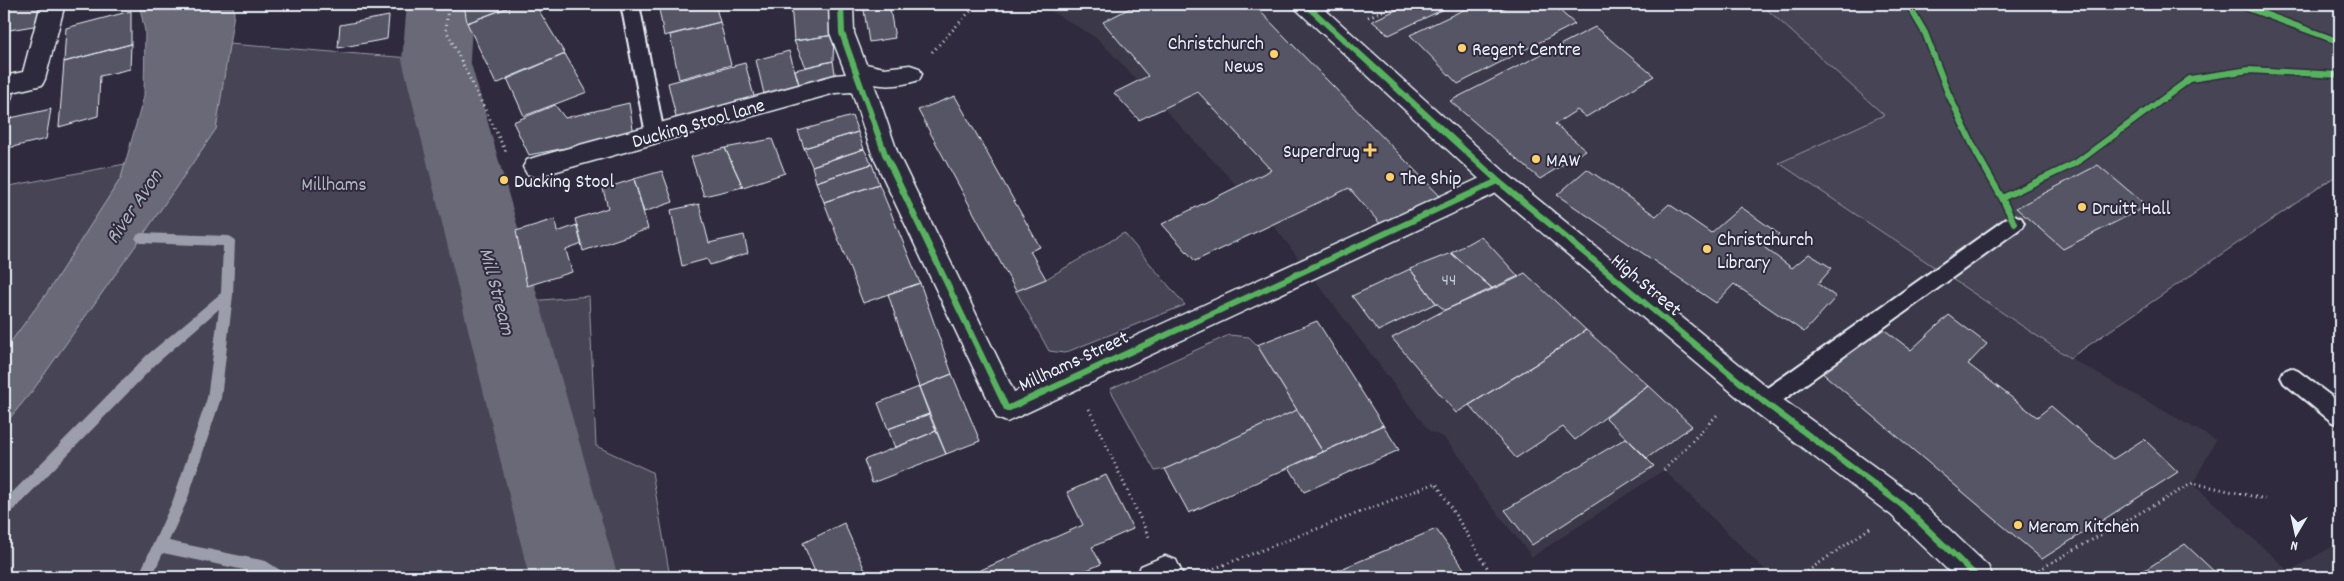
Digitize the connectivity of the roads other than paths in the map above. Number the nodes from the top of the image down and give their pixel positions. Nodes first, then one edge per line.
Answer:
1 (53, 4) edge
2 (630, 4) edge
3 (841, 4) edge
4 (1305, 4) edge
5 (910, 74) road end
6 (859, 77) junction
7 (4, 85) edge
8 (654, 134) junction
9 (536, 167) road end
10 (1498, 181) junction
11 (2014, 223) dead end
12 (2291, 377) dead end
13 (1754, 394) junction
14 (2340, 415) edge
15 (1977, 577) edge

1 - 7 street
2 - 8 lane
3 - 6 street, Millhams Street
4 - 10 street, High Street
5 - 6 street, Ducking Stool lane
6 - 8 street, Ducking Stool lane
6 - 10 street, Millhams Street
8 - 9 street, Ducking Stool lane
10 - 13 street, High Street
11 - 13 lane
12 - 14 lane
13 - 15 street, High Street

